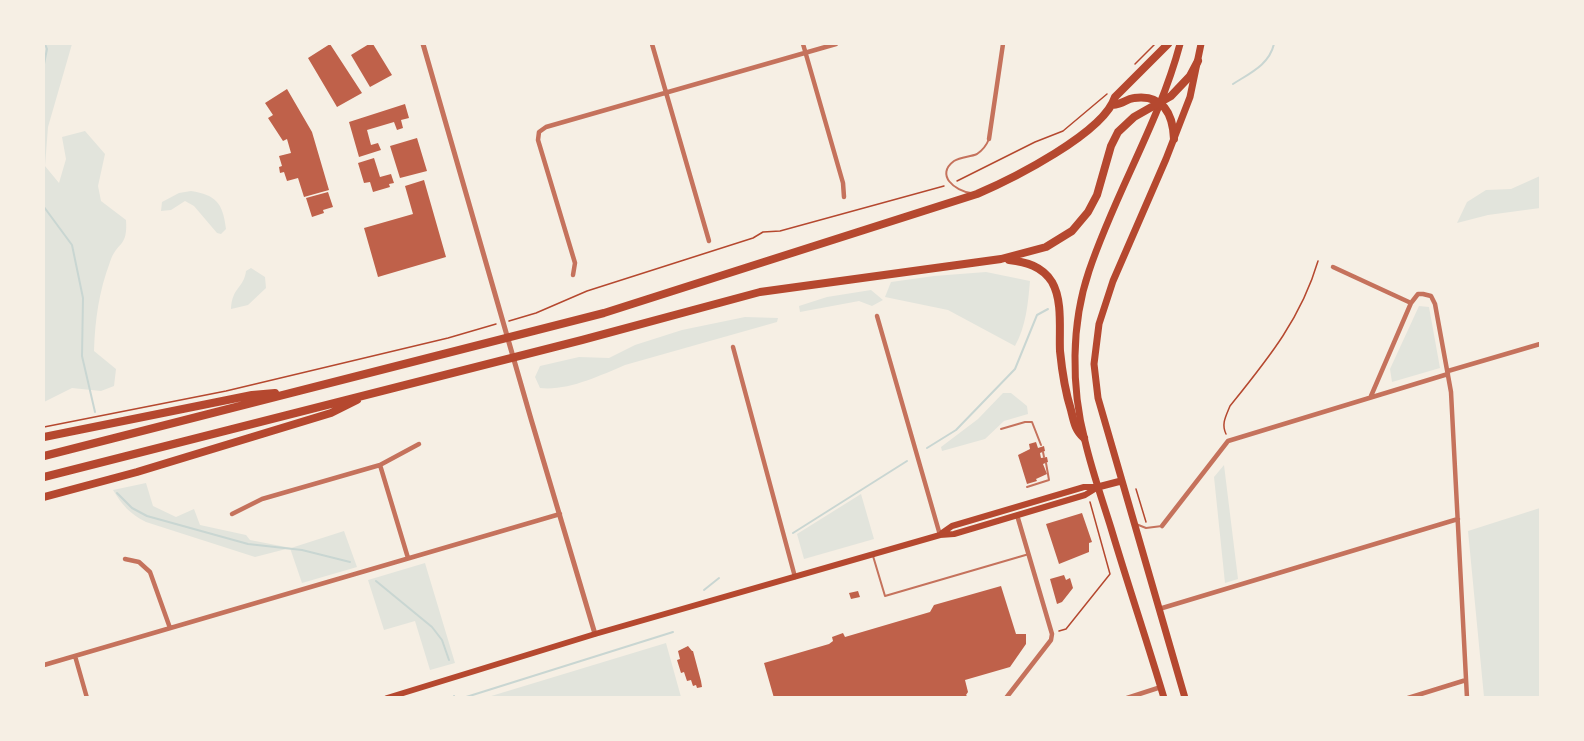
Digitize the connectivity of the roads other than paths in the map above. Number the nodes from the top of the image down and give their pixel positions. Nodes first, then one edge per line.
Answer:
1 (423, 44) edge
2 (652, 44) edge
3 (803, 44) edge
4 (836, 44) edge
5 (1003, 44) edge
6 (1168, 44) edge
7 (1180, 44) edge
8 (1201, 44) edge
9 (806, 52) junction
10 (1198, 61) junction
11 (666, 93) junction
12 (1160, 103) junction
13 (1112, 105) junction
14 (989, 139) joint
15 (1174, 139) junction
16 (977, 194) junction
17 (844, 197) dead end
18 (709, 241) dead end
19 (1001, 259) junction
20 (1333, 267) dead end
21 (573, 275) dead end
22 (1410, 303) junction
23 (878, 316) dead end
24 (1540, 344) edge
25 (733, 346) dead end
26 (1448, 373) junction
27 (297, 391) junction
28 (374, 392) junction
29 (1371, 396) junction
30 (1001, 429) dead end
31 (44, 437) edge
32 (1084, 438) junction
33 (419, 444) dead end
34 (1041, 446) dead end
35 (1043, 452) dead end
36 (44, 456) edge
37 (1044, 457) dead end
38 (1046, 463) dead end
39 (380, 465) junction
40 (44, 477) edge
41 (1121, 481) junction
42 (1098, 487) junction
43 (1027, 488) dead end
44 (44, 497) edge
45 (232, 514) dead end
46 (560, 514) junction
47 (1017, 515) junction
48 (1458, 519) junction
49 (1133, 523) junction
50 (1162, 526) joint
51 (940, 535) junction
52 (872, 554) junction
53 (1029, 554) junction
54 (408, 558) junction
55 (125, 559) dead end
56 (795, 577) junction
57 (1159, 609) junction
58 (170, 628) junction
59 (595, 634) junction
60 (75, 656) junction
61 (44, 665) edge
62 (1466, 680) junction
63 (1161, 687) junction
64 (87, 698) edge
65 (387, 698) edge
66 (1006, 698) edge
67 (1127, 698) edge
68 (1164, 698) edge
69 (1185, 698) edge
70 (1408, 698) edge
71 (1467, 698) edge

1 - 46 street
2 - 11 street
3 - 9 street
4 - 9 street
5 - 14 street
6 - 13 highway
7 - 12 highway
8 - 10 highway
9 - 11 street
9 - 17 street
10 - 12 highway
10 - 15 highway
11 - 18 street
11 - 21 street
12 - 13 highway
12 - 15 highway
12 - 19 highway
12 - 32 highway
13 - 16 highway
14 - 16 lane
15 - 41 highway
16 - 27 highway
19 - 28 highway
19 - 32 highway
20 - 22 street
22 - 26 street
22 - 29 street
23 - 51 street
24 - 26 street
25 - 56 street
26 - 29 street
26 - 48 street
27 - 31 highway
27 - 36 highway
28 - 40 highway
28 - 44 highway
29 - 50 street
30 - 34 lane
32 - 42 highway
33 - 39 street
35 - 37 lane
38 - 43 lane
39 - 45 street
39 - 54 street
41 - 42 highway
41 - 49 highway
42 - 47 main road
42 - 51 main road
42 - 63 highway
46 - 54 street
46 - 59 street
47 - 51 main road
47 - 53 street
48 - 57 street
48 - 62 street
49 - 50 lane
49 - 57 highway
51 - 52 main road
52 - 53 lane
52 - 56 main road
53 - 66 street
54 - 58 street
55 - 58 street
56 - 59 main road
57 - 69 highway
58 - 60 street
59 - 65 main road
60 - 61 street
60 - 64 street
62 - 70 street
62 - 71 street
63 - 67 street
63 - 68 highway

